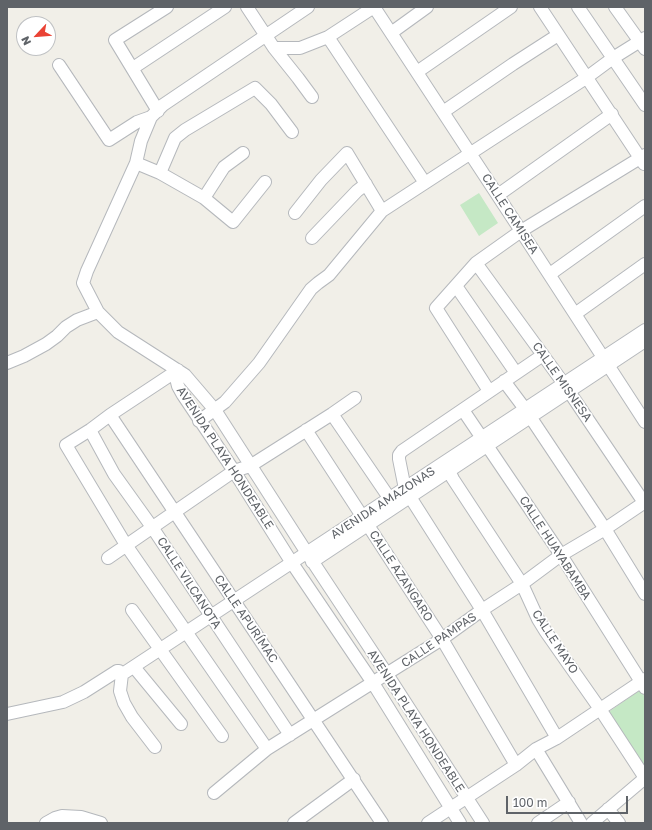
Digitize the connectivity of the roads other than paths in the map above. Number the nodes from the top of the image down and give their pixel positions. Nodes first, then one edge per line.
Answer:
1 (167, 7) edge
2 (225, 7) edge
3 (247, 7) edge
4 (308, 7) edge
5 (374, 7) edge
6 (427, 7) edge
7 (511, 7) edge
8 (540, 7) edge
9 (578, 7) edge
10 (615, 7) edge
11 (391, 33) junction
12 (265, 35) junction
13 (558, 35) junction
14 (328, 37) junction
15 (643, 42) edge
16 (274, 48) junction
17 (613, 58) junction
18 (59, 65) dead end
19 (133, 68) junction
20 (417, 72) junction
21 (586, 78) junction
22 (312, 97) dead end
23 (645, 105) edge
24 (443, 112) junction
25 (154, 114) junction
26 (612, 114) junction
27 (292, 132) dead end
28 (243, 153) dead end
29 (471, 154) junction
30 (643, 159) edge
31 (136, 163) junction
32 (160, 173) junction
33 (265, 182) dead end
34 (425, 183) junction
35 (366, 184) junction
36 (498, 195) junction
37 (204, 198) junction
38 (645, 206) edge
39 (382, 211) junction
40 (295, 213) dead end
41 (522, 230) junction
42 (312, 238) dead end
43 (476, 263) junction
44 (645, 264) edge
45 (550, 274) junction
46 (456, 286) junction
47 (98, 312) junction
48 (575, 314) junction
49 (645, 330) edge
50 (645, 341) edge
51 (543, 355) junction
52 (606, 361) junction
53 (7, 363) edge
54 (178, 370) junction
55 (516, 373) junction
56 (504, 381) junction
57 (566, 388) junction
58 (489, 391) junction
59 (355, 398) dead end
60 (215, 410) junction
61 (463, 410) junction
62 (528, 413) junction
63 (332, 414) junction
64 (110, 415) junction
65 (199, 421) junction
66 (645, 422) edge
67 (90, 430) junction
68 (306, 430) junction
69 (484, 442) junction
70 (250, 466) junction
71 (447, 467) junction
72 (234, 471) junction
73 (408, 493) junction
74 (390, 498) junction
75 (645, 503) edge
76 (175, 512) junction
77 (365, 521) junction
78 (152, 527) junction
79 (605, 529) junction
80 (126, 545) junction
81 (561, 555) junction
82 (108, 558) dead end
83 (309, 558) junction
84 (292, 562) junction
85 (522, 584) junction
86 (645, 594) edge
87 (235, 601) junction
88 (132, 610) dead end
89 (482, 610) junction
90 (212, 616) junction
91 (186, 633) junction
92 (442, 639) junction
93 (160, 650) junction
94 (134, 667) junction
95 (387, 674) junction
96 (121, 676) junction
97 (373, 683) junction
98 (644, 683) edge
99 (600, 709) junction
100 (7, 714) edge
101 (314, 720) junction
102 (181, 724) dead end
103 (290, 735) junction
104 (222, 736) dead end
105 (557, 738) junction
106 (155, 747) dead end
107 (267, 749) junction
108 (536, 749) junction
109 (516, 765) junction
110 (645, 778) edge
111 (354, 780) junction
112 (214, 793) dead end
113 (466, 797) junction
114 (569, 802) junction
115 (451, 808) junction
116 (608, 809) junction
117 (64, 820) edge
118 (46, 823) edge
119 (102, 823) edge
120 (294, 823) edge
121 (382, 823) edge
122 (428, 823) edge
123 (460, 823) edge
124 (483, 823) edge
125 (538, 823) edge
126 (582, 823) edge
127 (592, 823) edge
128 (619, 823) edge

1 - 19 street
2 - 19 street
3 - 12 street
4 - 12 street
5 - 11 street, CALLE CAMISEA
5 - 14 street
6 - 11 street
7 - 20 street
8 - 13 street
9 - 17 street
10 - 15 street
11 - 20 street, CALLE CAMISEA
12 - 16 street
12 - 25 street
13 - 21 street
13 - 24 street
14 - 16 street
14 - 34 street
15 - 17 street
16 - 22 street
17 - 21 street
17 - 23 street
18 - 25 street
19 - 25 street
20 - 24 street, CALLE CAMISEA
21 - 26 street
21 - 29 street
24 - 29 street, CALLE CAMISEA
25 - 31 street
26 - 30 street
26 - 36 street
27 - 32 street
28 - 37 street
29 - 34 street
29 - 36 street, CALLE CAMISEA
30 - 41 street
31 - 32 street
31 - 47 street
32 - 37 street
33 - 37 street
34 - 39 street
35 - 39 street
35 - 40 street
35 - 42 street
36 - 41 street, CALLE CAMISEA
38 - 45 street
39 - 60 street
41 - 43 street
41 - 45 street, CALLE CAMISEA
43 - 46 street
43 - 51 street, CALLE MISNESA
44 - 48 street
45 - 48 street, CALLE CAMISEA
46 - 55 street
46 - 58 street
47 - 53 street
47 - 54 street
48 - 52 street, CALLE CAMISEA
49 - 52 street, AVENIDA AMAZONAS
50 - 52 street, AVENIDA AMAZONAS
51 - 55 street
51 - 57 street, CALLE MISNESA
52 - 57 street, AVENIDA AMAZONAS
52 - 66 street, CALLE CAMISEA
54 - 60 street, AVENIDA PLAYA HONDEABLE
54 - 64 street
54 - 65 street, AVENIDA PLAYA HONDEABLE
55 - 56 street
56 - 58 street
56 - 62 street
57 - 62 street, AVENIDA AMAZONAS
57 - 75 street, CALLE MISNESA
58 - 61 street
59 - 63 street
60 - 65 street
60 - 70 street, AVENIDA PLAYA HONDEABLE
61 - 69 street, CALLE HUAYABAMBA
61 - 73 street
62 - 69 street, AVENIDA AMAZONAS
62 - 79 street
63 - 68 street
63 - 74 street
64 - 67 street
64 - 76 street, CALLE APURÍMAC
65 - 72 street, AVENIDA PLAYA HONDEABLE
67 - 78 street, CALLE VILCANOTA
67 - 80 street
68 - 70 street
68 - 77 street, CALLE AZANGARO
69 - 71 street, AVENIDA AMAZONAS
69 - 81 street, CALLE HUAYABAMBA
70 - 72 street
70 - 83 street, AVENIDA PLAYA HONDEABLE
71 - 73 street, AVENIDA AMAZONAS
71 - 85 street, CALLE MAYO
72 - 76 street
72 - 84 street, AVENIDA PLAYA HONDEABLE
73 - 74 street, AVENIDA AMAZONAS
73 - 77 street, AVENIDA AMAZONAS
73 - 89 street
74 - 77 street, AVENIDA AMAZONAS
75 - 79 street, CALLE PAMPAS
76 - 78 street
76 - 87 street, CALLE APURÍMAC
77 - 83 street, AVENIDA AMAZONAS
77 - 92 street, CALLE AZANGARO
78 - 80 street
78 - 90 street, CALLE VILCANOTA
79 - 81 street, CALLE PAMPAS
79 - 86 street
80 - 82 street
80 - 91 street
81 - 85 street, CALLE PAMPAS
81 - 98 street, CALLE HUAYABAMBA
83 - 84 street, AVENIDA AMAZONAS
83 - 95 street, AVENIDA PLAYA HONDEABLE
84 - 87 street, AVENIDA AMAZONAS
84 - 97 street, AVENIDA PLAYA HONDEABLE
85 - 89 street, CALLE PAMPAS
85 - 99 street, CALLE MAYO
87 - 90 street, AVENIDA AMAZONAS
87 - 101 street, CALLE APURÍMAC
88 - 93 street
89 - 92 street, CALLE PAMPAS
89 - 105 street
90 - 91 street, AVENIDA AMAZONAS
90 - 103 street, CALLE VILCANOTA
91 - 93 street, AVENIDA AMAZONAS
91 - 107 street
92 - 95 street, CALLE PAMPAS
92 - 109 street, CALLE AZANGARO
93 - 94 street, AVENIDA AMAZONAS
93 - 104 street
94 - 96 street, AVENIDA AMAZONAS
94 - 102 street
95 - 97 street, CALLE PAMPAS
95 - 113 street, AVENIDA PLAYA HONDEABLE
96 - 100 street
96 - 106 street
97 - 101 street, CALLE PAMPAS
97 - 115 street, AVENIDA PLAYA HONDEABLE
98 - 99 street
99 - 105 street
99 - 110 street, CALLE MAYO
101 - 103 street, CALLE PAMPAS
101 - 111 street, CALLE APURÍMAC
103 - 107 street, CALLE PAMPAS
105 - 108 street
107 - 112 street, CALLE PAMPAS
108 - 109 street
108 - 114 street
109 - 113 street
110 - 116 street
111 - 120 street
111 - 121 street, CALLE APURÍMAC
113 - 115 street
113 - 124 street, AVENIDA PLAYA HONDEABLE
114 - 125 street
114 - 126 street
115 - 122 street
115 - 123 street, AVENIDA PLAYA HONDEABLE
116 - 127 street
116 - 128 street
117 - 118 street
117 - 119 street

